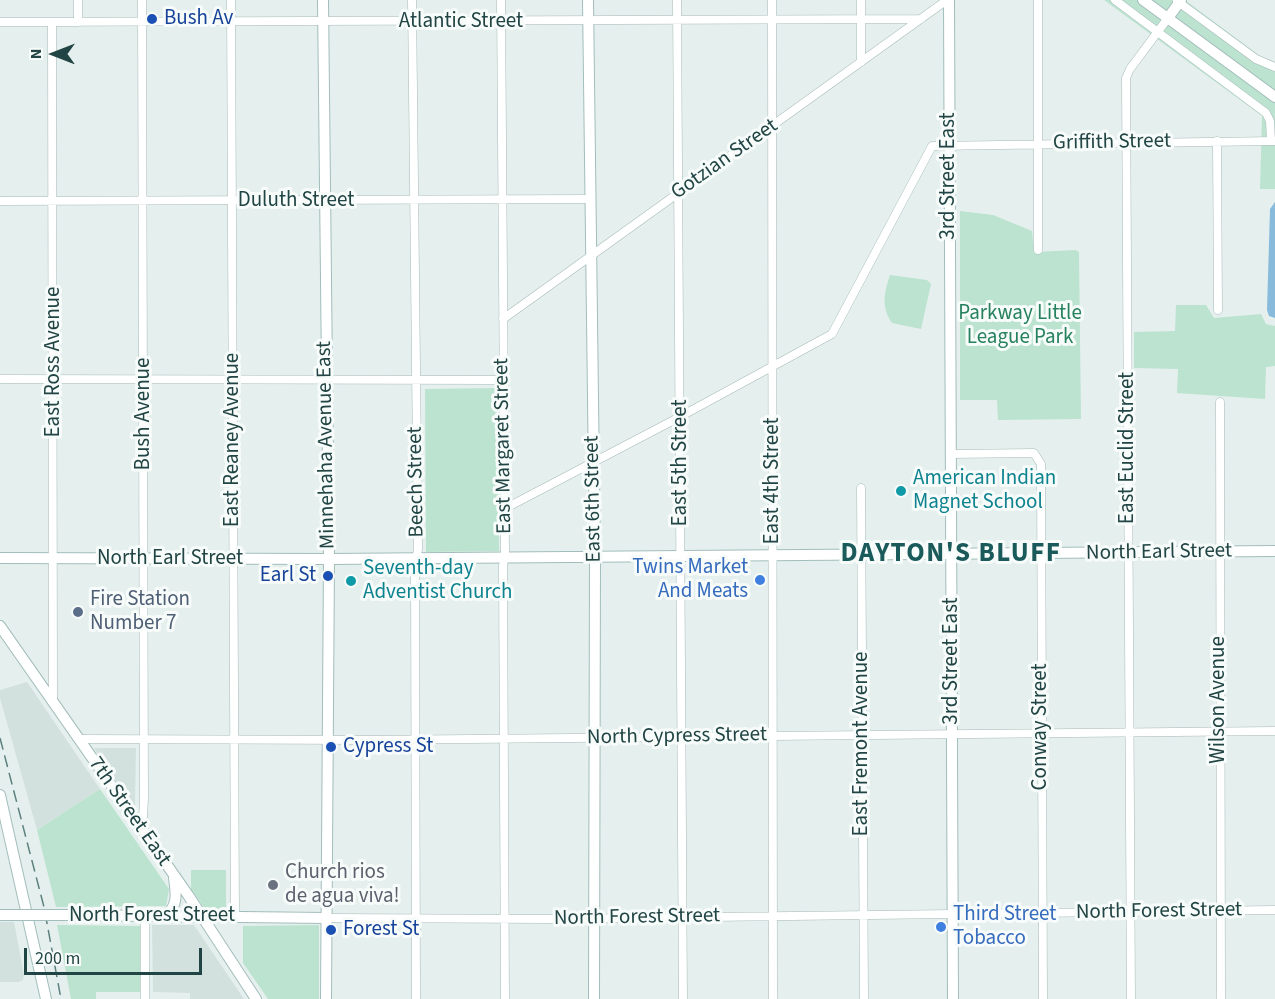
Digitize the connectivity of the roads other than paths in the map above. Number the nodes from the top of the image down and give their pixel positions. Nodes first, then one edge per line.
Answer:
1 (78, 0) edge
2 (142, 0) edge
3 (231, 0) edge
4 (323, 0) edge
5 (412, 0) edge
6 (501, 0) edge
7 (588, 0) edge
8 (677, 0) edge
9 (772, 0) edge
10 (861, 0) edge
11 (948, 0) edge
12 (1038, 0) edge
13 (1115, 0) edge
14 (1143, 0) edge
15 (1179, 1) edge
16 (861, 17) junction
17 (772, 18) junction
18 (1168, 18) junction
19 (921, 19) junction
20 (589, 21) junction
21 (676, 21) junction
22 (0, 22) edge
23 (52, 22) junction
24 (78, 22) junction
25 (142, 22) junction
26 (231, 22) junction
27 (323, 22) junction
28 (412, 22) junction
29 (501, 22) junction
30 (1158, 32) junction
31 (861, 62) junction
32 (1275, 67) edge
33 (1275, 97) edge
34 (772, 126) junction
35 (1217, 141) junction
36 (1273, 141) edge
37 (1127, 143) junction
38 (1037, 144) junction
39 (949, 145) junction
40 (678, 193) junction
41 (591, 199) junction
42 (502, 200) junction
43 (0, 201) edge
44 (54, 201) junction
45 (143, 201) junction
46 (232, 201) junction
47 (325, 201) junction
48 (414, 201) junction
49 (1038, 250) dead end
50 (592, 257) junction
51 (1218, 310) dead end
52 (503, 319) junction
53 (773, 367) junction
54 (0, 379) edge
55 (54, 379) junction
56 (144, 380) junction
57 (233, 380) junction
58 (415, 380) junction
59 (503, 380) junction
60 (327, 381) junction
61 (1220, 402) dead end
62 (681, 416) junction
63 (951, 454) junction
64 (593, 464) junction
65 (861, 488) dead end
66 (504, 509) junction
67 (1275, 551) edge
68 (1128, 552) junction
69 (1218, 552) junction
70 (1041, 553) junction
71 (951, 554) junction
72 (773, 555) junction
73 (681, 556) junction
74 (861, 556) junction
75 (595, 557) junction
76 (0, 558) edge
77 (504, 558) junction
78 (54, 559) junction
79 (144, 559) junction
80 (233, 559) junction
81 (416, 559) junction
82 (329, 560) junction
83 (0, 626) edge
84 (53, 702) junction
85 (1275, 731) edge
86 (1130, 732) junction
87 (1219, 732) junction
88 (952, 734) junction
89 (1041, 734) junction
90 (861, 735) junction
91 (773, 736) junction
92 (682, 737) junction
93 (144, 738) junction
94 (504, 738) junction
95 (595, 738) junction
96 (234, 739) junction
97 (415, 739) junction
98 (79, 740) junction
99 (327, 740) junction
100 (0, 795) edge
101 (0, 820) edge
102 (136, 824) junction
103 (173, 874) junction
104 (1275, 910) edge
105 (1221, 911) junction
106 (1131, 912) junction
107 (952, 913) junction
108 (1043, 913) junction
109 (864, 914) junction
110 (0, 915) edge
111 (773, 915) junction
112 (145, 916) junction
113 (164, 916) junction
114 (235, 916) junction
115 (684, 916) junction
116 (200, 917) junction
117 (594, 917) junction
118 (327, 918) junction
119 (416, 918) junction
120 (505, 918) junction
121 (40, 999) edge
122 (46, 999) edge
123 (145, 999) edge
124 (256, 999) edge
125 (326, 999) edge
126 (416, 999) edge
127 (505, 999) edge
128 (594, 999) edge
129 (683, 999) edge
130 (774, 999) edge
131 (864, 999) edge
132 (953, 999) edge
133 (1043, 999) edge
134 (1131, 999) edge
135 (1221, 999) edge

1 - 24 street
2 - 25 street, Bush Avenue
3 - 26 street, East Reaney Avenue
4 - 27 street, Minnehaha Avenue East
5 - 28 street, Beech Street
6 - 29 street, East Margaret Street
7 - 20 street, East 6th Street
8 - 21 street, East 5th Street
9 - 17 street, East 4th Street
10 - 16 street
11 - 19 street, Gotzian Street
11 - 39 street, 3rd Street East
12 - 38 street
13 - 30 street
14 - 18 street
15 - 18 street
15 - 32 street
16 - 17 street, Atlantic Street
16 - 19 street, Atlantic Street
16 - 31 street
17 - 21 street, Atlantic Street
17 - 34 street, East 4th Street
18 - 30 street, East Euclid Street
18 - 33 street
19 - 31 street, Gotzian Street
20 - 21 street, Atlantic Street
20 - 29 street, Atlantic Street
20 - 41 street, East 6th Street
21 - 40 street, East 5th Street
22 - 23 street, Atlantic Street
23 - 24 street, Atlantic Street
23 - 44 street, East Ross Avenue
24 - 25 street, Atlantic Street
25 - 26 street, Atlantic Street
25 - 45 street, Bush Avenue
26 - 27 street, Atlantic Street
26 - 46 street, East Reaney Avenue
27 - 28 street, Atlantic Street
27 - 47 street, Minnehaha Avenue East
28 - 29 street, Atlantic Street
28 - 48 street, Beech Street
29 - 42 street, East Margaret Street
30 - 36 street
30 - 37 street, East Euclid Street
31 - 34 street, Gotzian Street
34 - 40 street, Gotzian Street
34 - 53 street, East 4th Street
35 - 36 street, Griffith Street
35 - 37 street, Griffith Street
35 - 51 street
37 - 38 street, Griffith Street
37 - 68 street, East Euclid Street
38 - 39 street, Griffith Street
38 - 49 street
39 - 53 street
39 - 63 street, 3rd Street East
40 - 50 street, Gotzian Street
40 - 62 street, East 5th Street
41 - 42 street, Duluth Street
41 - 50 street, East 6th Street
42 - 48 street, Duluth Street
42 - 52 street, East Margaret Street
43 - 44 street, Duluth Street
44 - 45 street, Duluth Street
44 - 55 street, East Ross Avenue
45 - 46 street, Duluth Street
45 - 56 street, Bush Avenue
46 - 47 street, Duluth Street
46 - 57 street, East Reaney Avenue
47 - 48 street, Duluth Street
47 - 60 street, Minnehaha Avenue East
48 - 58 street, Beech Street
50 - 52 street, Gotzian Street
50 - 64 street, East 6th Street
52 - 59 street, East Margaret Street
53 - 62 street
53 - 72 street, East 4th Street
54 - 55 street
55 - 56 street
55 - 78 street, East Ross Avenue
56 - 57 street
56 - 79 street, Bush Avenue
57 - 60 street
57 - 80 street, East Reaney Avenue
58 - 59 street
58 - 60 street
58 - 81 street, Beech Street
59 - 66 street, East Margaret Street
60 - 82 street, Minnehaha Avenue East
61 - 69 street, Wilson Avenue
62 - 64 street
62 - 73 street, East 5th Street
63 - 70 street, Conway Street
63 - 71 street, 3rd Street East
64 - 66 street
64 - 75 street, East 6th Street
65 - 74 street, East Fremont Avenue
66 - 77 street, East Margaret Street
67 - 69 street, North Earl Street
68 - 69 street, North Earl Street
68 - 70 street, North Earl Street
68 - 86 street, East Euclid Street
69 - 87 street, Wilson Avenue
70 - 71 street, North Earl Street
70 - 89 street, Conway Street
71 - 74 street, North Earl Street
71 - 88 street, 3rd Street East
72 - 73 street, North Earl Street
72 - 74 street, North Earl Street
72 - 91 street, East 4th Street
73 - 75 street, North Earl Street
73 - 92 street, East 5th Street
74 - 90 street, East Fremont Avenue
75 - 77 street, North Earl Street
75 - 95 street, East 6th Street
76 - 78 street, North Earl Street
77 - 81 street, North Earl Street
77 - 94 street, East Margaret Street
78 - 79 street, North Earl Street
78 - 84 street, East Ross Avenue
79 - 80 street, North Earl Street
79 - 93 street, Bush Avenue
80 - 82 street, North Earl Street
80 - 96 street, East Reaney Avenue
81 - 82 street, North Earl Street
81 - 97 street, Beech Street
82 - 99 street, Minnehaha Avenue East
83 - 84 street, 7th Street East
84 - 98 street, 7th Street East
85 - 87 street, North Cypress Street
86 - 87 street, North Cypress Street
86 - 89 street, North Cypress Street
86 - 106 street, East Euclid Street
87 - 105 street, Wilson Avenue
88 - 89 street, North Cypress Street
88 - 90 street, North Cypress Street
88 - 107 street, 3rd Street East
89 - 108 street, Conway Street
90 - 91 street, North Cypress Street
90 - 109 street, East Fremont Avenue
91 - 92 street, North Cypress Street
91 - 111 street, East 4th Street
92 - 95 street, North Cypress Street
92 - 115 street, East 5th Street
93 - 96 street, North Cypress Street
93 - 98 street, North Cypress Street
93 - 102 street, Bush Avenue
94 - 95 street, North Cypress Street
94 - 97 street, North Cypress Street
94 - 120 street, East Margaret Street
95 - 117 street, East 6th Street
96 - 99 street, North Cypress Street
96 - 114 street, East Reaney Avenue
97 - 99 street, North Cypress Street
97 - 119 street, Beech Street
98 - 102 street, 7th Street East
99 - 118 street, Minnehaha Avenue East
100 - 122 street
101 - 121 street
102 - 103 street, 7th Street East
103 - 113 street
103 - 116 street, 7th Street East
104 - 105 street, North Forest Street
105 - 106 street, North Forest Street
105 - 135 street, Wilson Avenue
106 - 108 street, North Forest Street
106 - 134 street, East Euclid Street
107 - 108 street, North Forest Street
107 - 109 street, North Forest Street
107 - 132 street, 3rd Street East
108 - 133 street, Conway Street
109 - 111 street, North Forest Street
109 - 131 street, East Fremont Avenue
110 - 112 street, North Forest Street, bridge
111 - 115 street, North Forest Street
111 - 130 street, East 4th Street
112 - 113 street, North Forest Street
112 - 123 street
113 - 116 street, North Forest Street
114 - 116 street, North Forest Street
114 - 118 street, North Forest Street
115 - 117 street, North Forest Street
115 - 129 street, East 5th Street
116 - 124 street, 7th Street East
117 - 120 street, North Forest Street
117 - 128 street, East 6th Street
118 - 119 street, North Forest Street
118 - 125 street, Minnehaha Avenue East
119 - 120 street, North Forest Street
119 - 126 street, Beech Street
120 - 127 street, East Margaret Street

